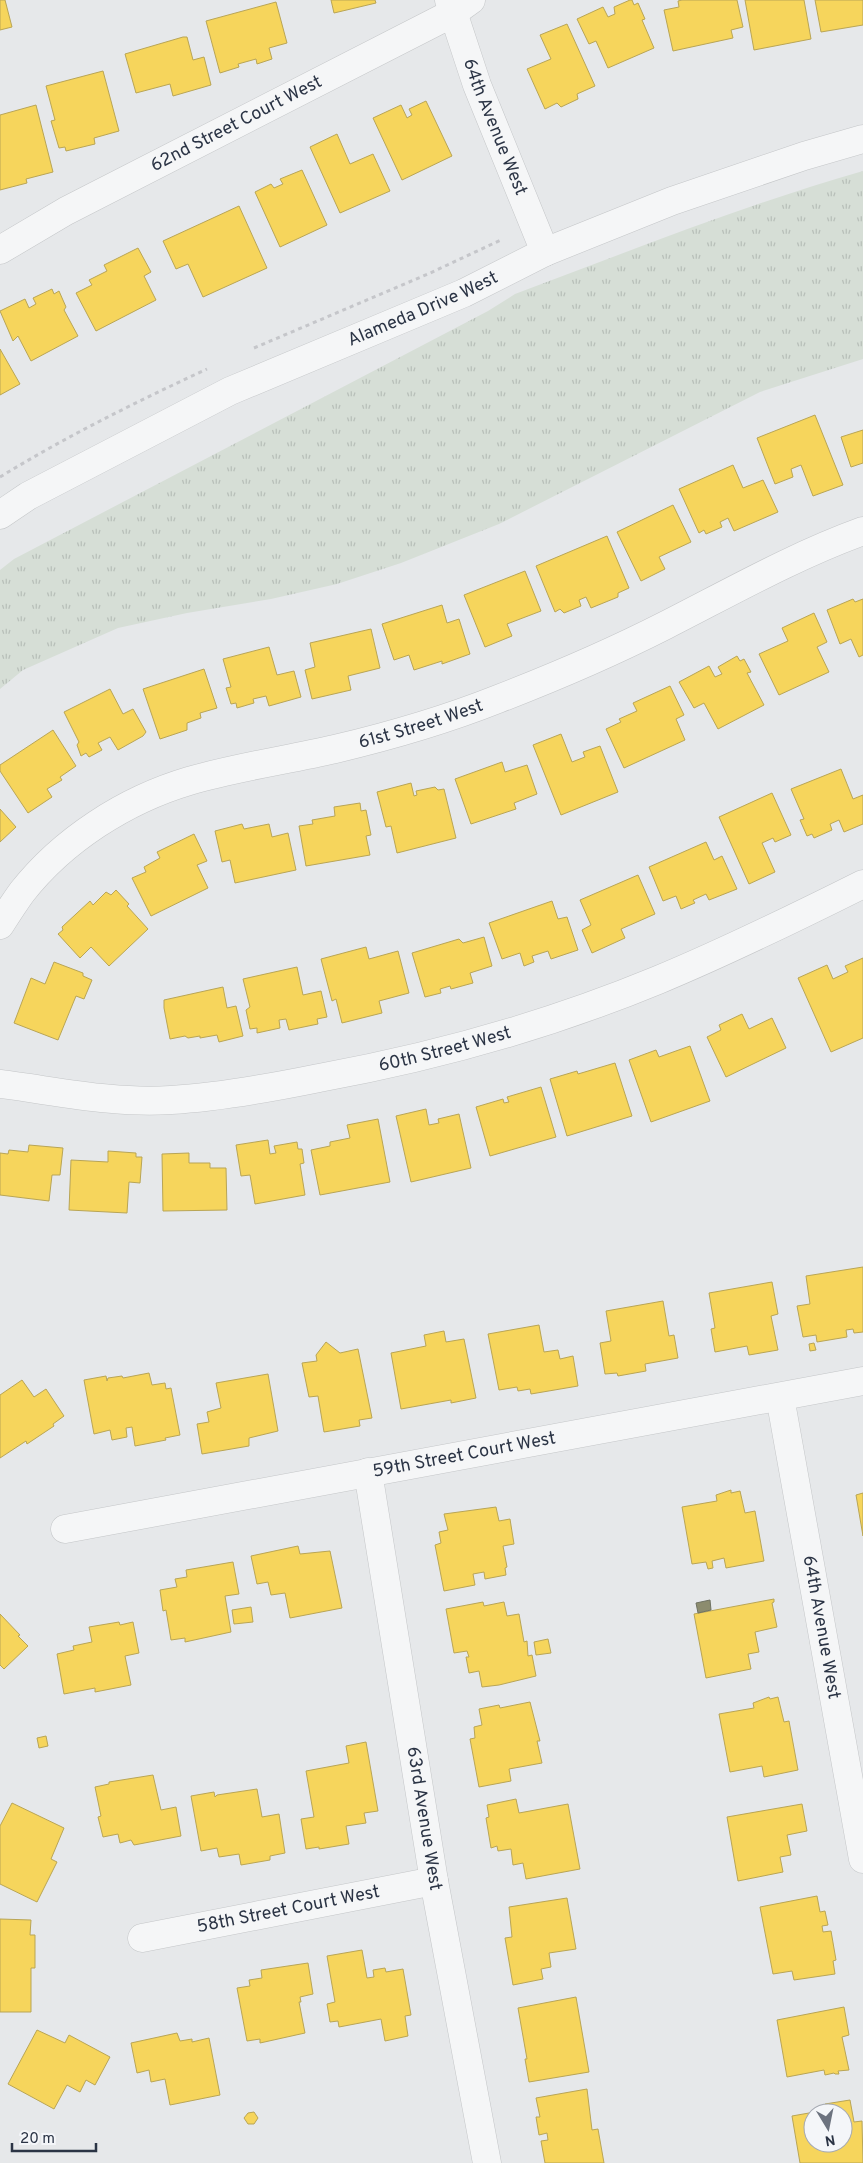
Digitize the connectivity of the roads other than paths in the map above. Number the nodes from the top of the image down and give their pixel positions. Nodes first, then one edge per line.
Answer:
1 (458, 4) edge
2 (863, 139) edge
3 (0, 250) edge
4 (545, 252) junction
5 (0, 516) edge
6 (863, 532) edge
7 (863, 884) edge
8 (0, 925) edge
9 (0, 1084) edge
10 (863, 1381) edge
11 (780, 1396) junction
12 (368, 1472) junction
13 (65, 1529) dead end
14 (863, 1859) edge
15 (434, 1881) junction
16 (142, 1938) dead end
17 (487, 2163) edge

1 - 3 street, 62nd Street Court West
1 - 4 street, 64th Avenue West
2 - 4 street, Alameda Drive West
4 - 5 street, Alameda Drive West
6 - 8 street, 61st Street West
7 - 9 street, 60th Street West
10 - 11 street, 59th Street Court West
11 - 12 street, 59th Street Court West
11 - 14 street, 64th Avenue West
12 - 13 street, 59th Street Court West
12 - 15 street, 63rd Avenue West
15 - 16 street, 58th Street Court West
15 - 17 street, 63rd Avenue West

